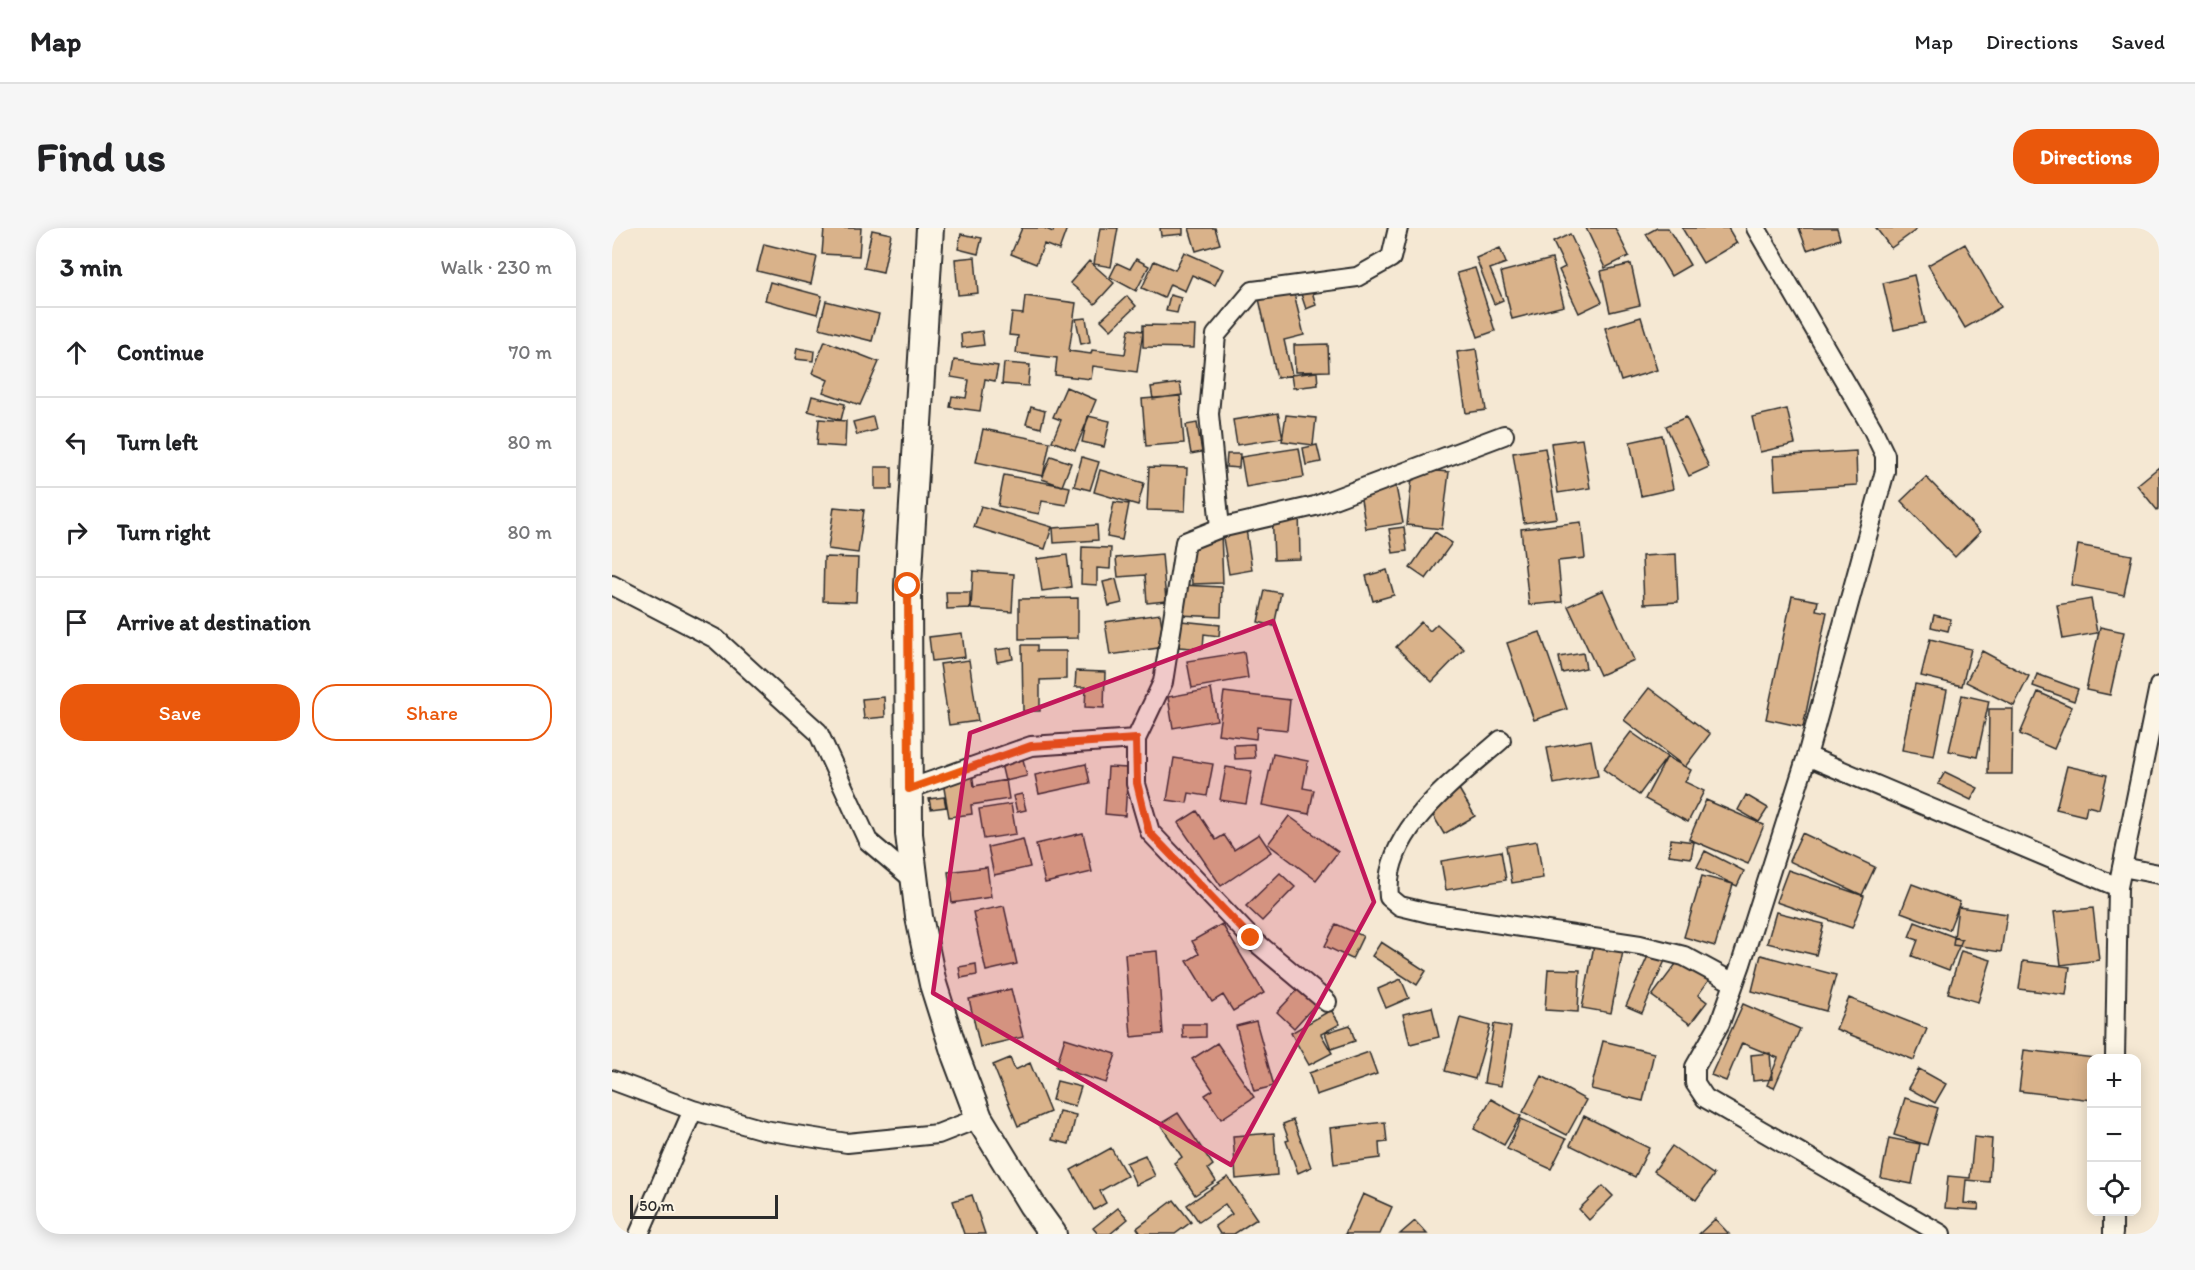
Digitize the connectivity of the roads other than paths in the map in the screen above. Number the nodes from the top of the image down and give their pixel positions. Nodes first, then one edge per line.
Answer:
1 (930, 228) edge
2 (1398, 228) edge
3 (1756, 228) edge
4 (1504, 435) dead end
5 (1220, 528) junction
6 (612, 585) edge
7 (2159, 687) edge
8 (1136, 739) junction
9 (1501, 740) dead end
10 (1807, 756) junction
11 (909, 789) junction
12 (2122, 867) junction
13 (2159, 874) edge
14 (915, 880) junction
15 (2118, 887) junction
16 (1734, 983) junction
17 (1327, 1002) dead end
18 (2115, 1054) edge
19 (612, 1080) edge
20 (693, 1110) junction
21 (979, 1118) junction
22 (2113, 1216) edge
23 (639, 1234) edge
24 (1053, 1234) edge
25 (1941, 1234) edge
26 (2113, 1234) edge

1 - 11 street
2 - 5 street
3 - 10 street
4 - 5 street
5 - 8 street
6 - 14 street
7 - 12 street
8 - 11 street
8 - 17 street
9 - 16 street
10 - 15 street
10 - 16 street
11 - 14 street
12 - 13 street
12 - 15 street
14 - 21 street
15 - 18 street
16 - 25 street
19 - 20 street
20 - 21 street
20 - 23 street
21 - 24 street
22 - 26 street

